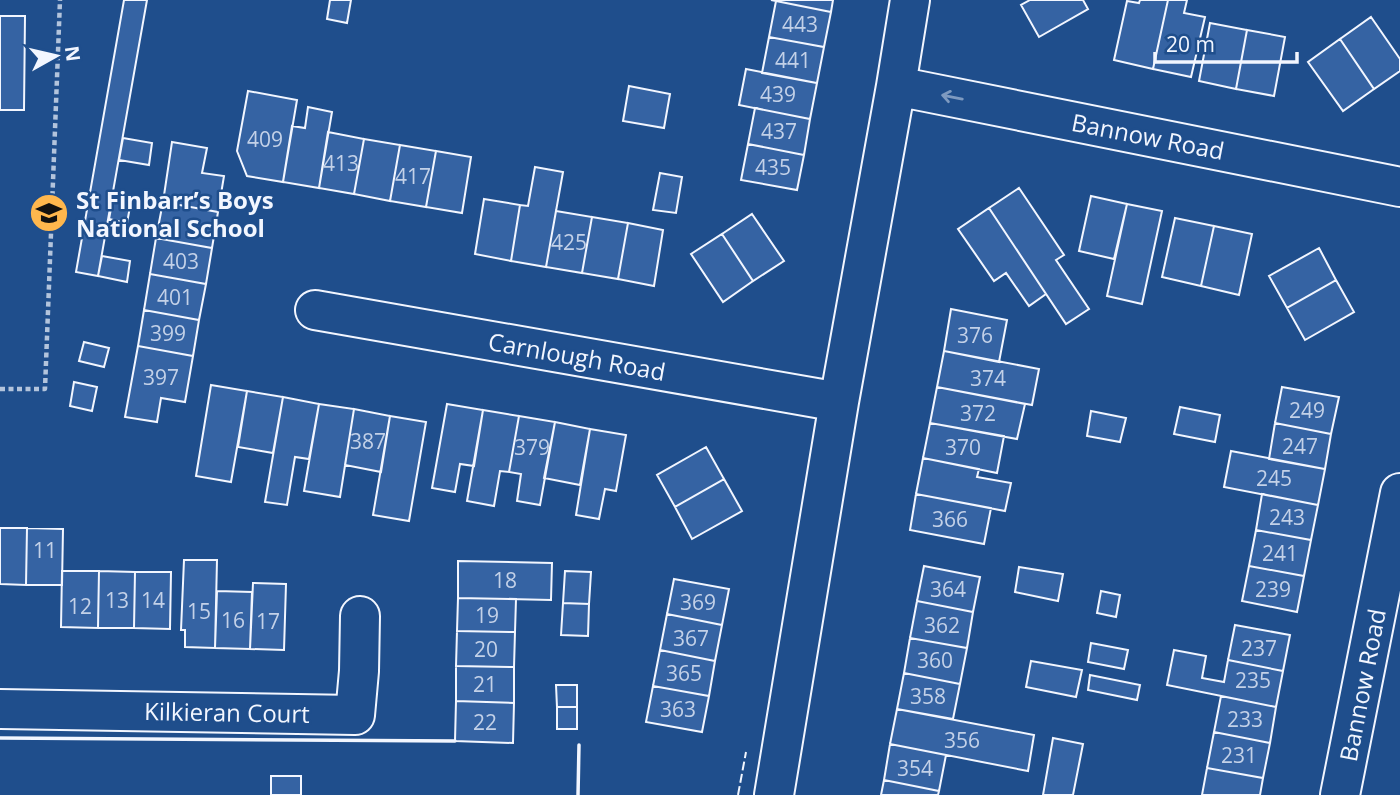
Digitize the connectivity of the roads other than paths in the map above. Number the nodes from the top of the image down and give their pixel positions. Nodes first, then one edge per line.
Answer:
1 (910, 0) edge
2 (896, 86) junction
3 (1400, 187) edge
4 (315, 310) dead end
5 (839, 402) junction
6 (1400, 493) edge
7 (360, 616) dead end
8 (0, 709) edge
9 (774, 795) edge
10 (1340, 795) edge

1 - 2 street
3 -> 2 street, Bannow Road
2 - 5 street
4 - 5 street, Carnlough Road
5 - 9 street
6 - 10 street, Bannow Road
7 - 8 street, Kilkieran Court

